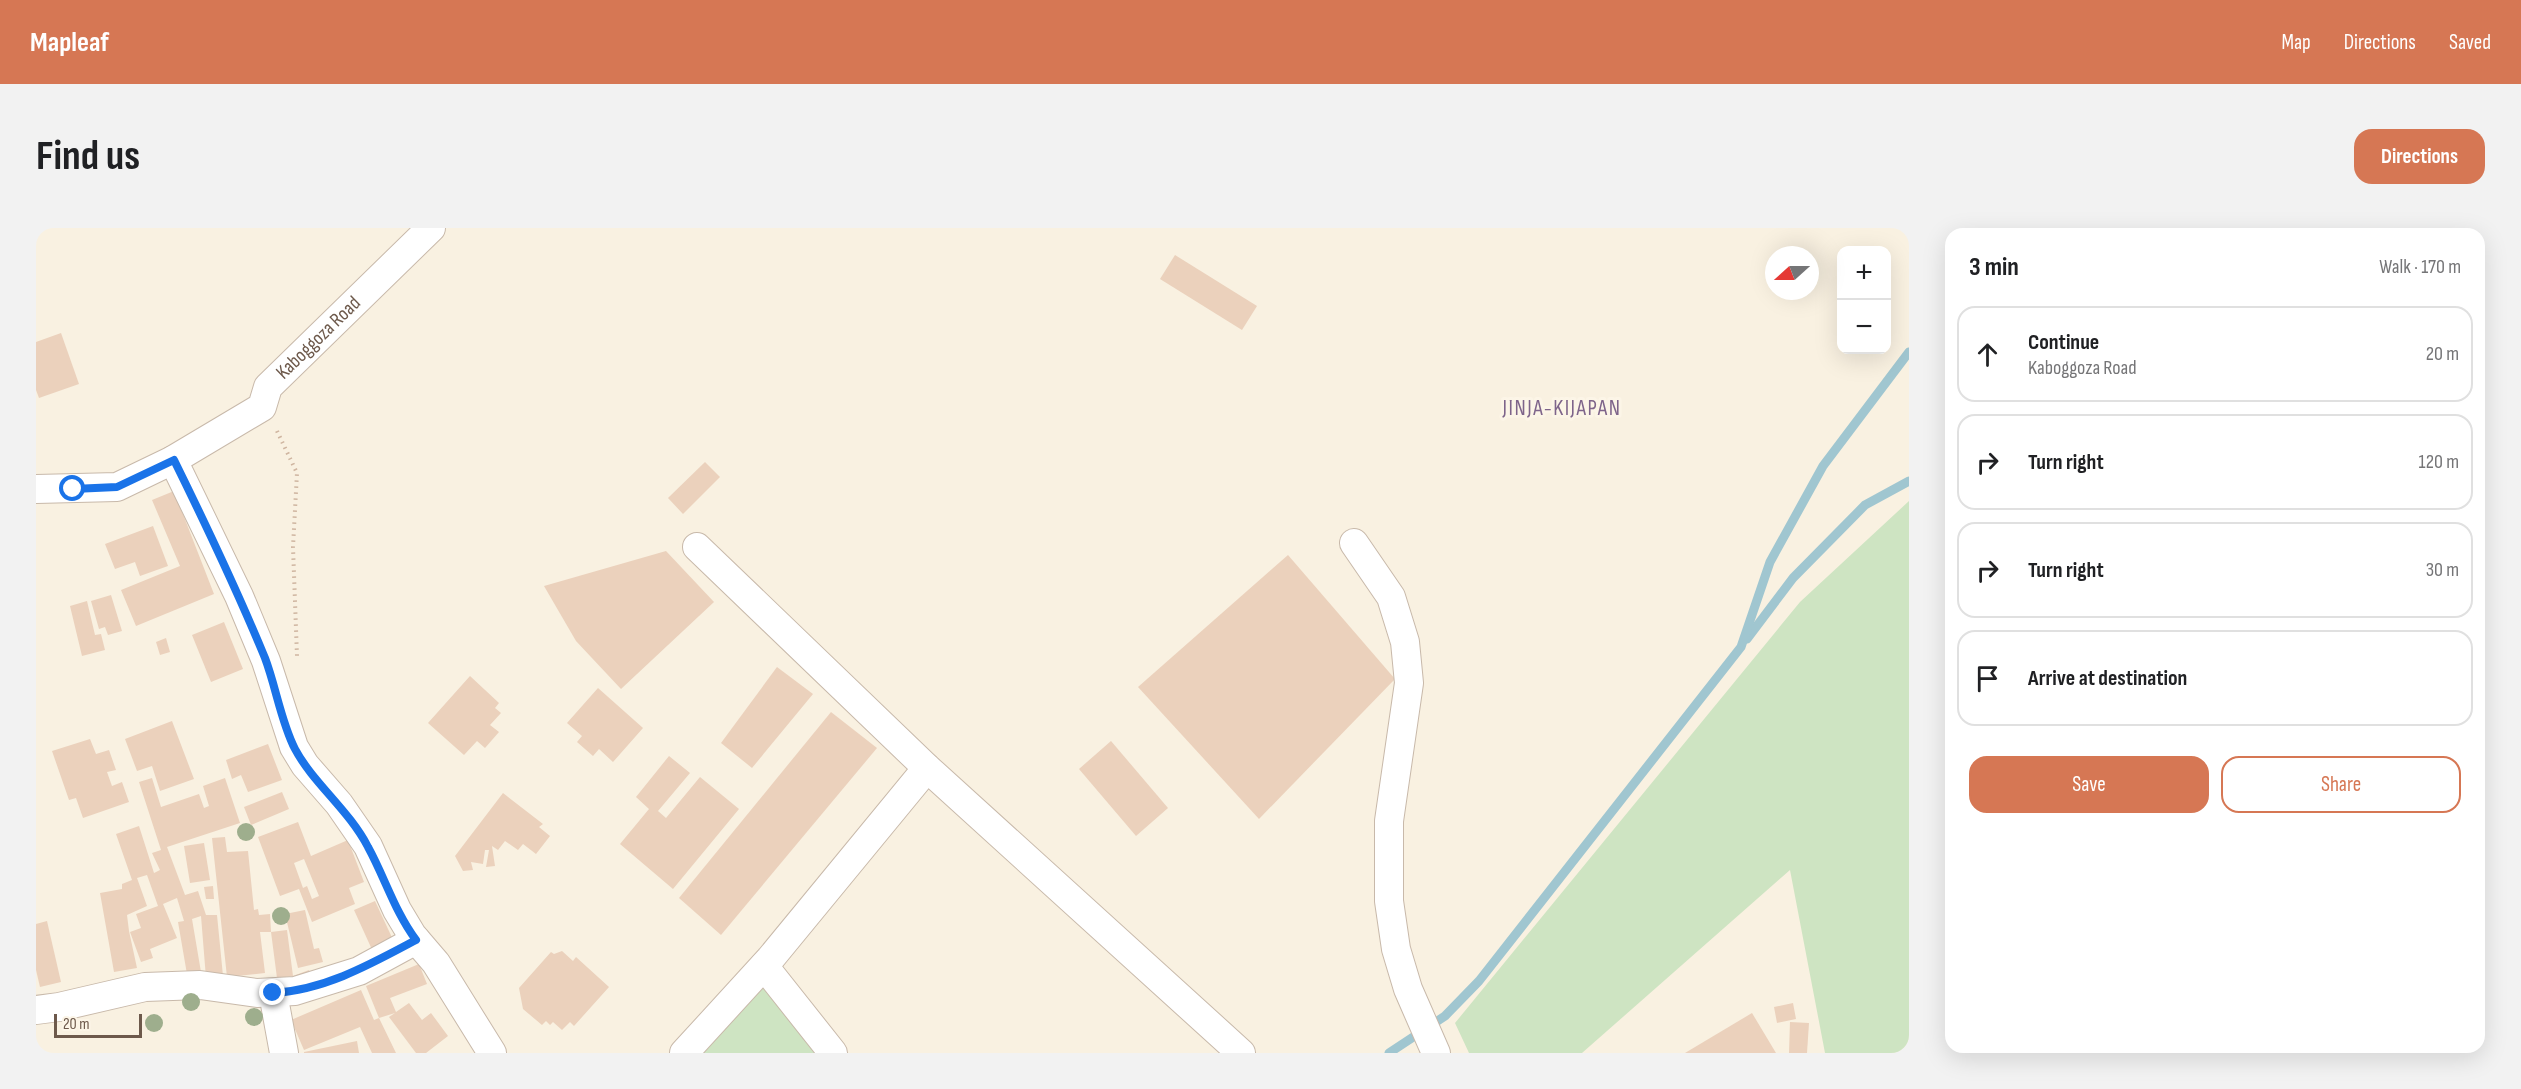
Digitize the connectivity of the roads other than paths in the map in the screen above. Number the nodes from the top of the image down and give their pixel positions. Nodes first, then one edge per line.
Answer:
1 (431, 228) edge
2 (174, 460) junction
3 (36, 489) edge
4 (1354, 543) dead end
5 (697, 548) dead end
6 (927, 768) junction
7 (416, 940) junction
8 (764, 966) junction
9 (273, 993) junction
10 (36, 1010) edge
11 (285, 1053) edge
12 (492, 1053) edge
13 (684, 1053) edge
14 (833, 1053) edge
15 (1241, 1053) edge
16 (1436, 1053) edge

1 - 2 street, Kaboggoza Road
2 - 3 street
2 - 7 street
4 - 16 street
5 - 6 street
6 - 8 street
6 - 15 street
7 - 9 street
7 - 12 street
8 - 13 street
8 - 14 street
9 - 10 street
9 - 11 street

